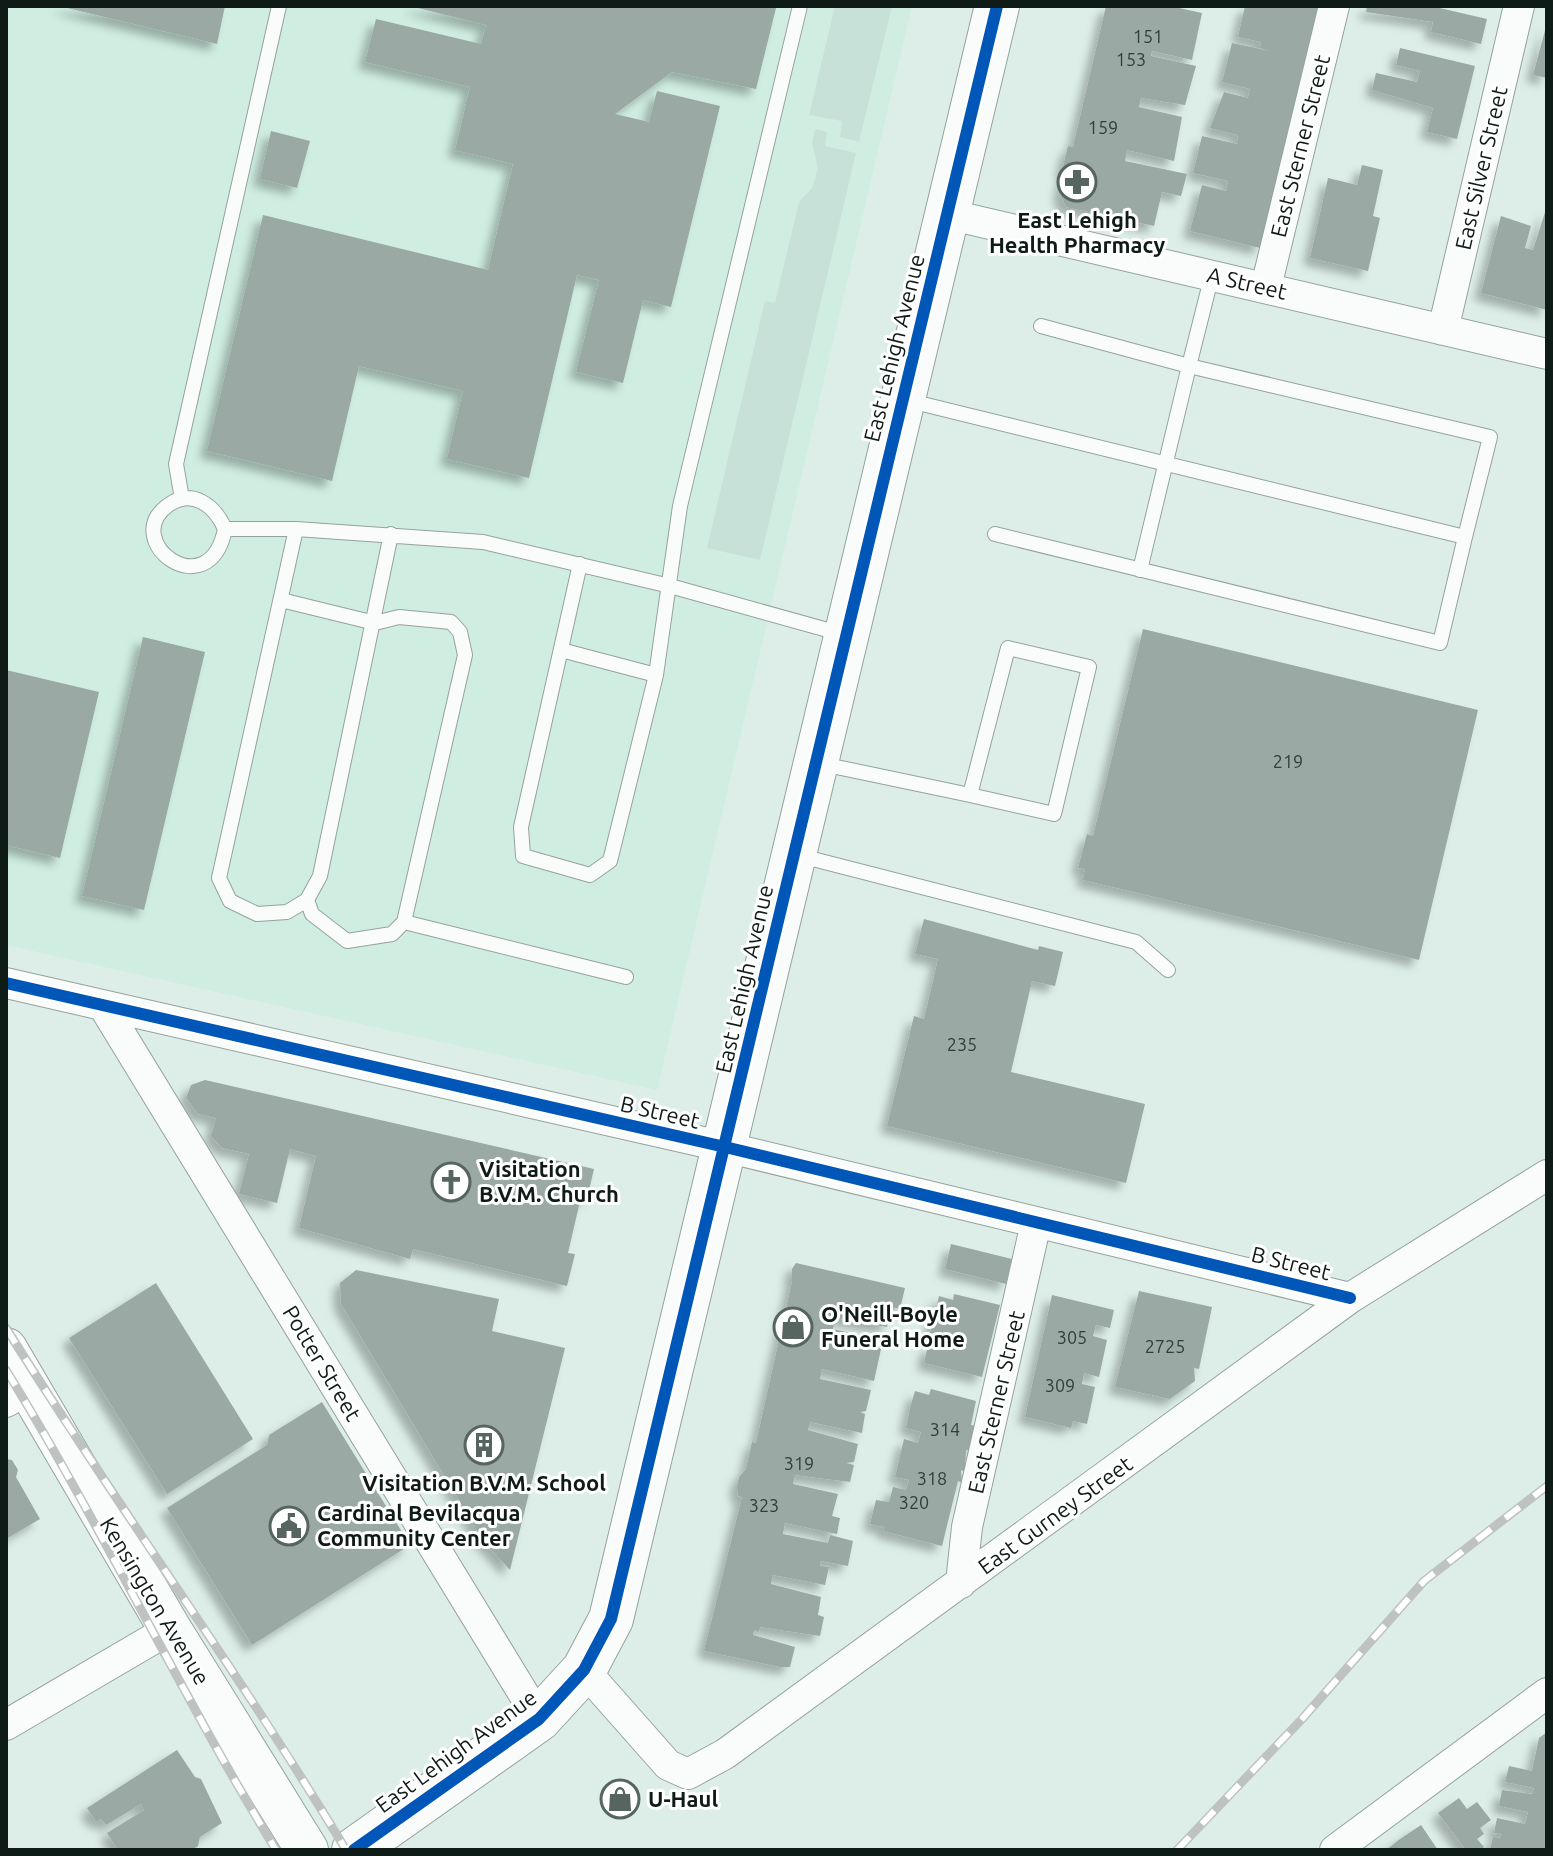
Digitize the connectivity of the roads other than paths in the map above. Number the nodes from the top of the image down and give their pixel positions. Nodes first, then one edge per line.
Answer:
1 (279, 6) edge
2 (800, 6) edge
3 (997, 6) edge
4 (1334, 6) edge
5 (1519, 6) edge
6 (947, 214) junction
7 (1212, 275) junction
8 (1266, 287) junction
9 (1041, 326) dead end
10 (1443, 330) junction
11 (1547, 354) edge
12 (1189, 366) junction
13 (901, 399) junction
14 (1165, 464) junction
15 (182, 499) junction
16 (225, 529) junction
17 (296, 529) junction
18 (391, 534) junction
19 (995, 534) dead end
20 (1465, 537) junction
21 (580, 564) junction
22 (1140, 570) junction
23 (670, 586) junction
24 (281, 600) junction
25 (375, 623) junction
26 (847, 635) junction
27 (561, 650) junction
28 (656, 675) junction
29 (817, 763) junction
30 (970, 795) junction
31 (794, 854) junction
32 (307, 900) junction
33 (404, 922) junction
34 (1168, 970) dead end
35 (626, 977) dead end
36 (6, 983) edge
37 (104, 1007) junction
38 (725, 1147) junction
39 (1547, 1175) edge
40 (1036, 1223) junction
41 (1350, 1298) junction
42 (6, 1349) edge
43 (18, 1395) edge
44 (961, 1583) junction
45 (170, 1629) junction
46 (584, 1670) junction
47 (1547, 1693) edge
48 (539, 1719) junction
49 (6, 1725) edge
50 (307, 1850) edge
51 (354, 1850) edge
52 (1335, 1850) edge

1 - 15 lane
2 - 23 lane
3 - 6 main road, East Lehigh Avenue
4 - 8 street, East Sterner Street
5 - 10 street, East Silver Street
6 - 7 street, A Street
6 - 13 main road, East Lehigh Avenue
7 - 8 street, A Street
7 - 12 lane
8 - 10 street, A Street
9 - 12 lane
10 - 11 street, A Street
12 - 14 lane
12 - 20 lane
13 - 14 lane
13 - 26 main road, East Lehigh Avenue
14 - 20 lane
14 - 22 lane
15 - 16 lane
15 - 16 lane
16 - 17 lane
17 - 18 lane
17 - 24 lane
18 - 21 lane
18 - 25 lane
19 - 22 lane
20 - 22 lane
21 - 23 lane
21 - 27 lane
23 - 26 lane
23 - 28 lane
24 - 25 lane
24 - 32 lane
25 - 32 lane
25 - 33 lane
26 - 29 main road, East Lehigh Avenue
27 - 28 lane
27 - 28 lane
29 - 30 lane
29 - 31 main road, East Lehigh Avenue
30 - 30 lane
31 - 34 lane
31 - 38 main road, East Lehigh Avenue
32 - 33 lane
33 - 35 lane
36 - 37 street, B Street
37 - 38 street, B Street
37 - 48 street, Potter Street
38 - 40 street, B Street
38 - 46 main road, East Lehigh Avenue
39 - 41 street, East Gurney Street
40 - 41 street, B Street
40 - 44 street, East Sterner Street
41 - 44 street, East Gurney Street
42 - 43 street, Kensington Avenue
43 - 45 street, Kensington Avenue
44 - 46 street, East Gurney Street
45 - 49 street
45 - 50 street, Kensington Avenue
46 - 48 main road, East Lehigh Avenue
47 - 52 street
48 - 51 main road, East Lehigh Avenue

